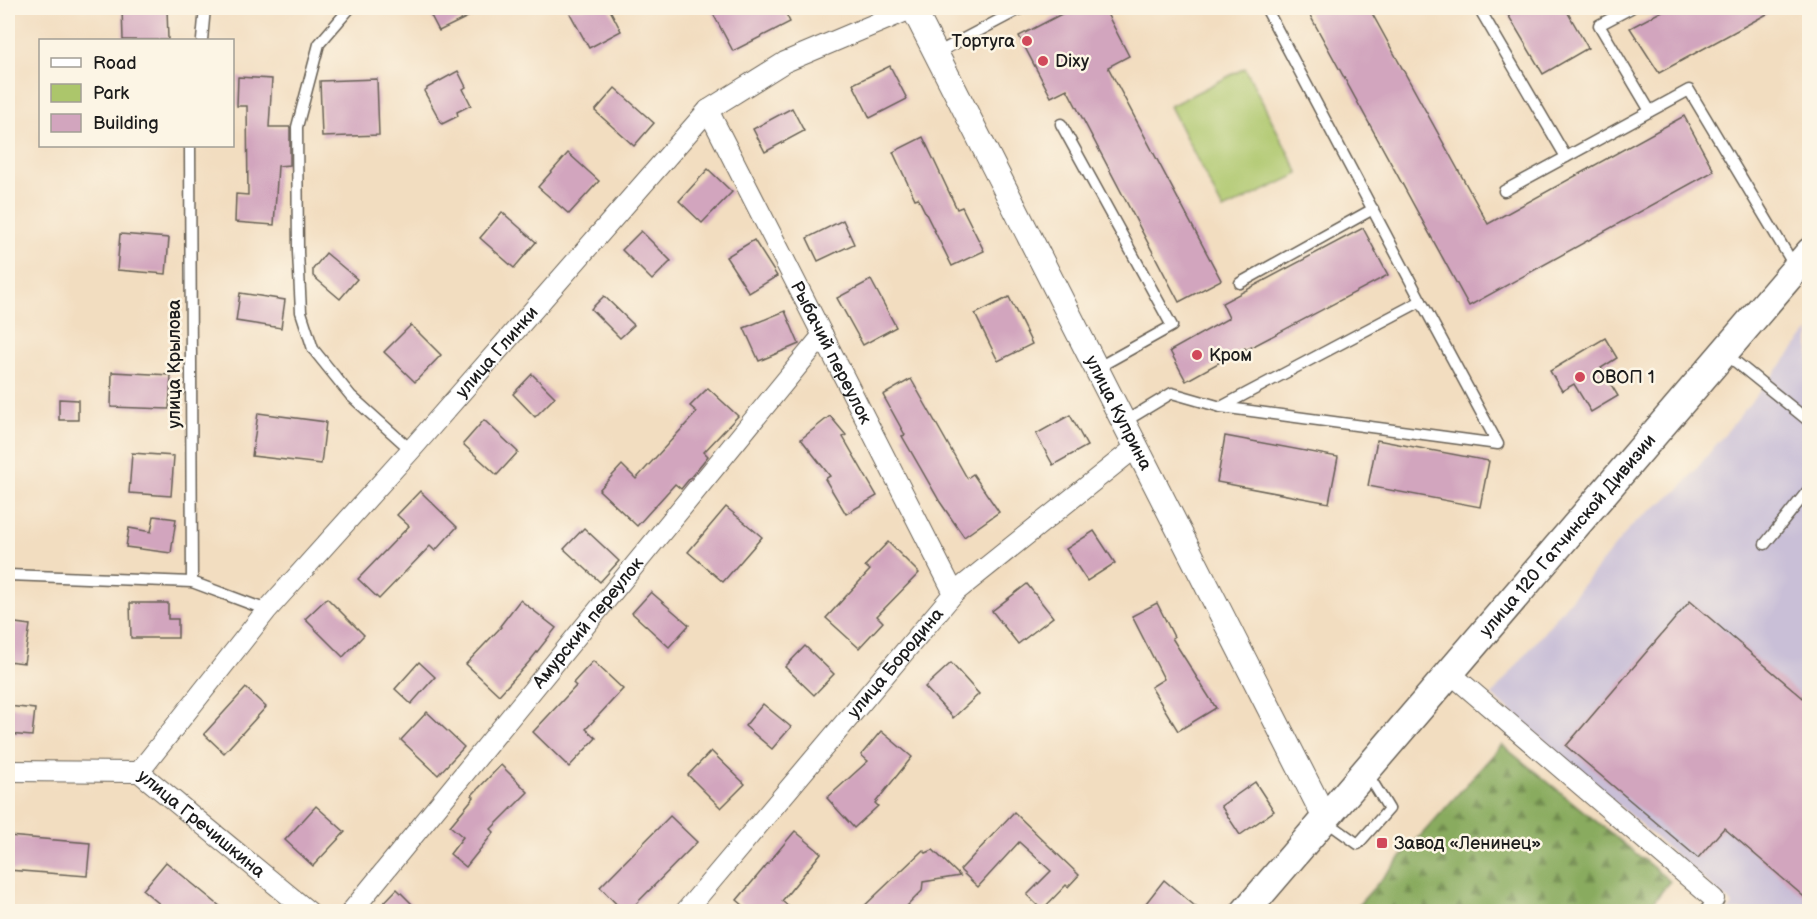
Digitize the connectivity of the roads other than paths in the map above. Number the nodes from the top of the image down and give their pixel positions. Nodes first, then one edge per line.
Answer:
1 (206, 8) edge
2 (350, 8) edge
3 (913, 8) edge
4 (1266, 8) edge
5 (1479, 8) edge
6 (1631, 8) edge
7 (1016, 9) edge
8 (202, 39) edge
9 (937, 53) junction
10 (708, 110) junction
11 (1650, 111) junction
12 (1061, 124) dead end
13 (190, 147) edge
14 (1566, 157) junction
15 (1504, 192) dead end
16 (1373, 209) junction
17 (1802, 260) edge
18 (1240, 283) dead end
19 (1421, 301) junction
20 (823, 335) junction
21 (1723, 352) junction
22 (1096, 369) junction
23 (1221, 407) junction
24 (1124, 422) junction
25 (1809, 422) edge
26 (1136, 447) junction
27 (411, 450) junction
28 (1809, 488) edge
29 (1765, 544) dead end
30 (8, 575) edge
31 (192, 582) junction
32 (954, 593) junction
33 (267, 610) junction
34 (1449, 672) junction
35 (1365, 770) junction
36 (8, 771) edge
37 (139, 772) junction
38 (1324, 818) junction
39 (1709, 905) edge
40 (309, 912) edge
41 (351, 912) edge
42 (684, 912) edge
43 (1245, 912) edge

1 - 8 lane
2 - 27 lane
3 - 9 street, улица Куприна
3 - 10 street, улица Глинки
4 - 16 lane
5 - 14 lane
6 - 11 lane
7 - 9 lane
9 - 22 street, улица Куприна
10 - 20 street, Рыбачий переулок
10 - 27 street, улица Глинки
11 - 14 lane
11 - 17 lane
12 - 22 lane
13 - 31 lane, улица Крылова
14 - 15 lane
16 - 18 lane
16 - 19 lane
17 - 21 main road, улица 120 Гатчинской Дивизии
19 - 23 lane
19 - 23 lane
20 - 32 street, Рыбачий переулок
20 - 41 street, Амурский переулок
21 - 25 lane
21 - 34 main road, улица 120 Гатчинской Дивизии
22 - 24 street, улица Куприна
23 - 24 lane
24 - 26 street, улица Куприна
26 - 32 street, улица Бородина
26 - 38 street, улица Куприна
27 - 33 street, улица Глинки
28 - 29 lane
30 - 31 lane
31 - 33 lane
32 - 42 street, улица Бородина
33 - 37 street, улица Глинки
34 - 35 main road, улица 120 Гатчинской Дивизии
34 - 39 street
35 - 38 main road, улица 120 Гатчинской Дивизии
35 - 38 lane
36 - 37 street, улица Гречишкина
37 - 40 street, улица Гречишкина
38 - 43 main road, улица 120 Гатчинской Дивизии

